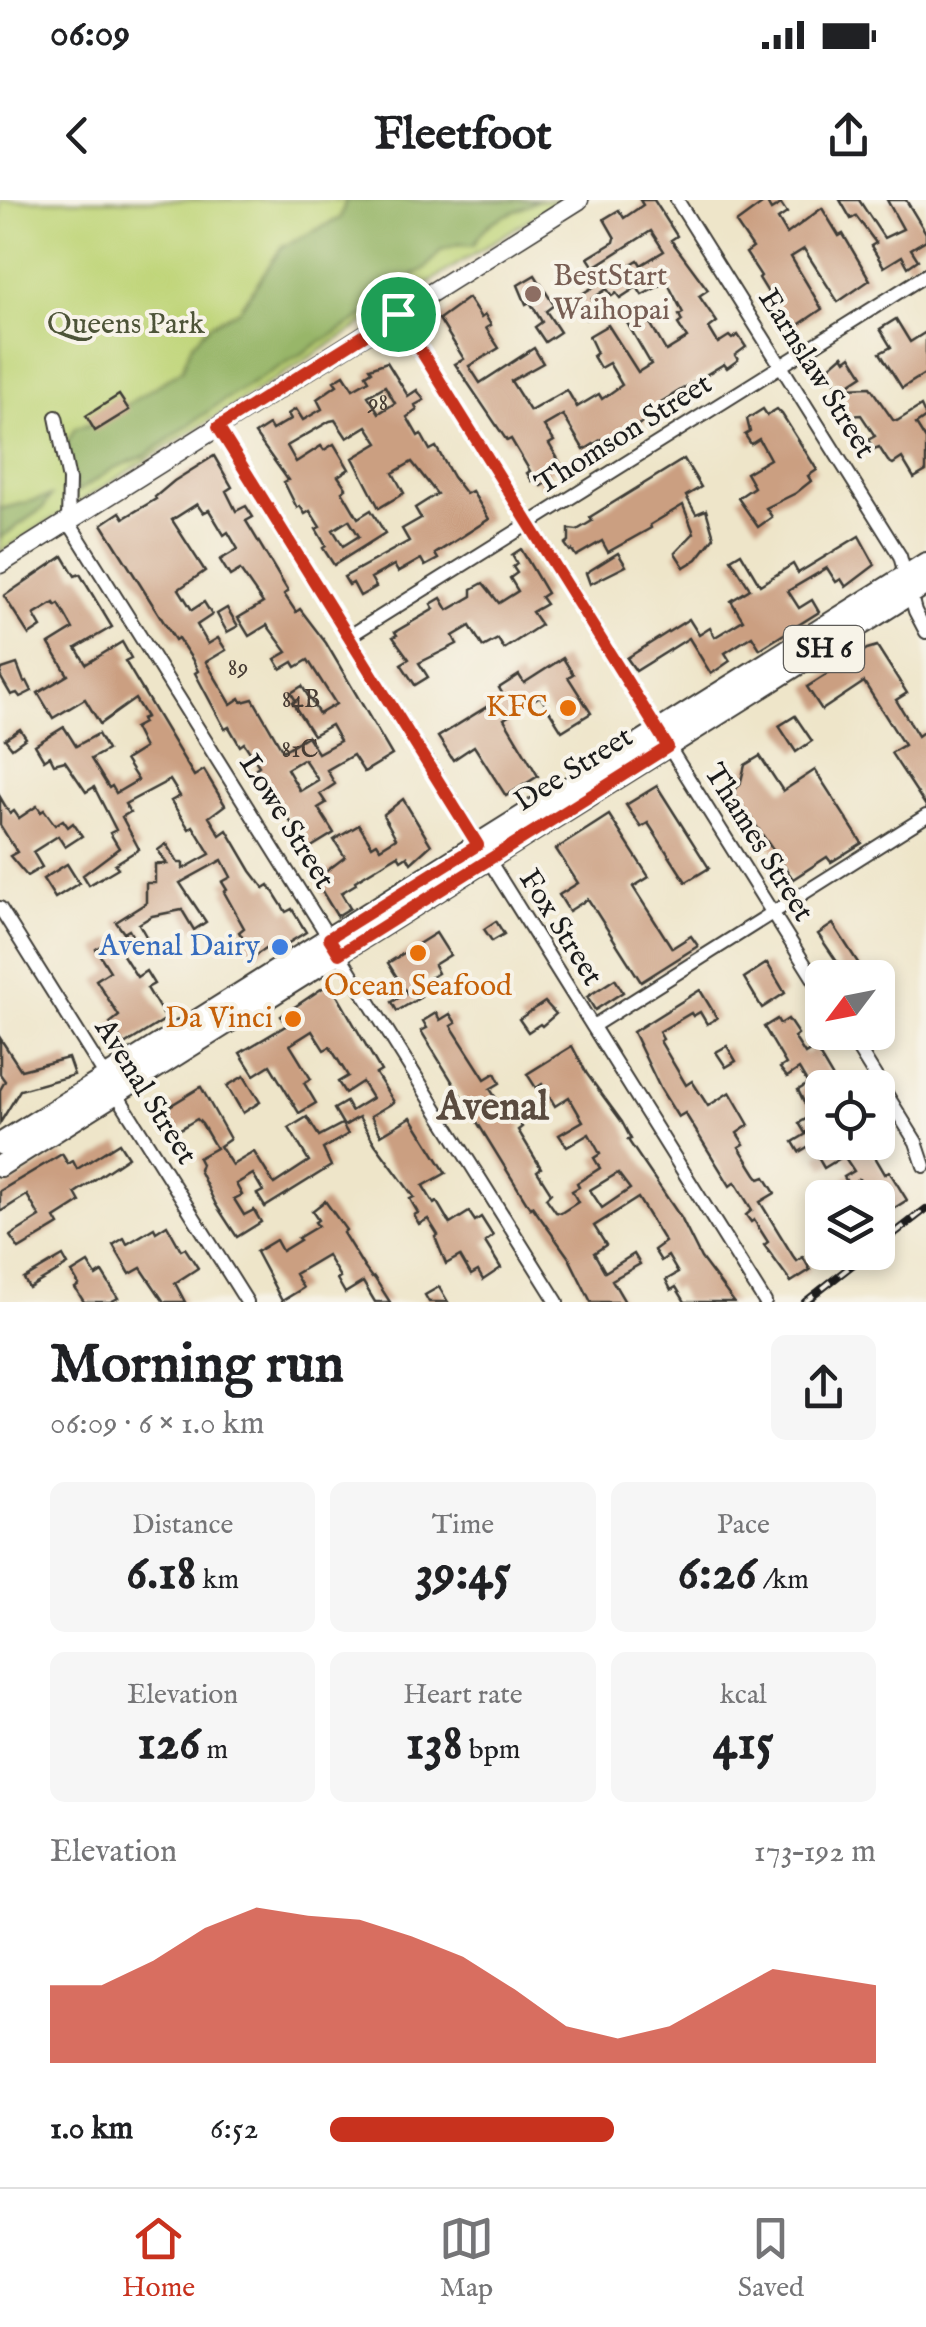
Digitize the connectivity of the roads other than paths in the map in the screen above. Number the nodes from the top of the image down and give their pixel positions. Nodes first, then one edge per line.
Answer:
1 (579, 200) edge
2 (677, 200) edge
3 (926, 276) edge
4 (398, 314) junction
5 (782, 366) junction
6 (56, 416) dead end
7 (218, 427) junction
8 (68, 521) junction
9 (529, 524) junction
10 (926, 563) edge
11 (0, 564) edge
12 (914, 584) edge
13 (926, 632) edge
14 (348, 637) junction
15 (663, 739) junction
16 (926, 816) edge
17 (483, 852) junction
18 (0, 908) edge
19 (774, 913) junction
20 (334, 946) junction
21 (805, 964) edge
22 (593, 1026) junction
23 (859, 1050) edge
24 (111, 1085) junction
25 (0, 1144) edge
26 (0, 1166) edge
27 (924, 1166) edge
28 (247, 1302) edge
29 (557, 1302) edge
30 (765, 1302) edge

1 - 4 main road
2 - 5 street, Earnslaw Street
3 - 5 street, Thomson Street
4 - 7 main road
4 - 9 street, Thames Street
5 - 9 street, Thomson Street
5 - 12 street, Earnslaw Street
6 - 8 street
7 - 8 main road
7 - 14 street, Fox Street
8 - 11 main road
8 - 20 street, Lowe Street
9 - 14 street, Thomson Street
9 - 15 street, Thames Street
10 - 12 main road, Dee Street / SH 6
12 - 13 street, Earnslaw Street
12 - 15 main road, Dee Street / SH 6
14 - 17 street, Fox Street
15 - 17 main road, Dee Street / SH 6
15 - 19 street, Thames Street
16 - 19 street
17 - 20 main road, Dee Street / SH 6
17 - 22 street, Fox Street
18 - 24 street, Avenal Street
19 - 21 street, Thames Street
19 - 22 street
20 - 24 main road, Dee Street / SH 6
20 - 29 street, Lowe Street
22 - 30 street, Fox Street
23 - 27 street
24 - 25 main road, Dee Street / SH 6
24 - 26 main road, Dee Street / SH 6
24 - 28 street, Avenal Street

